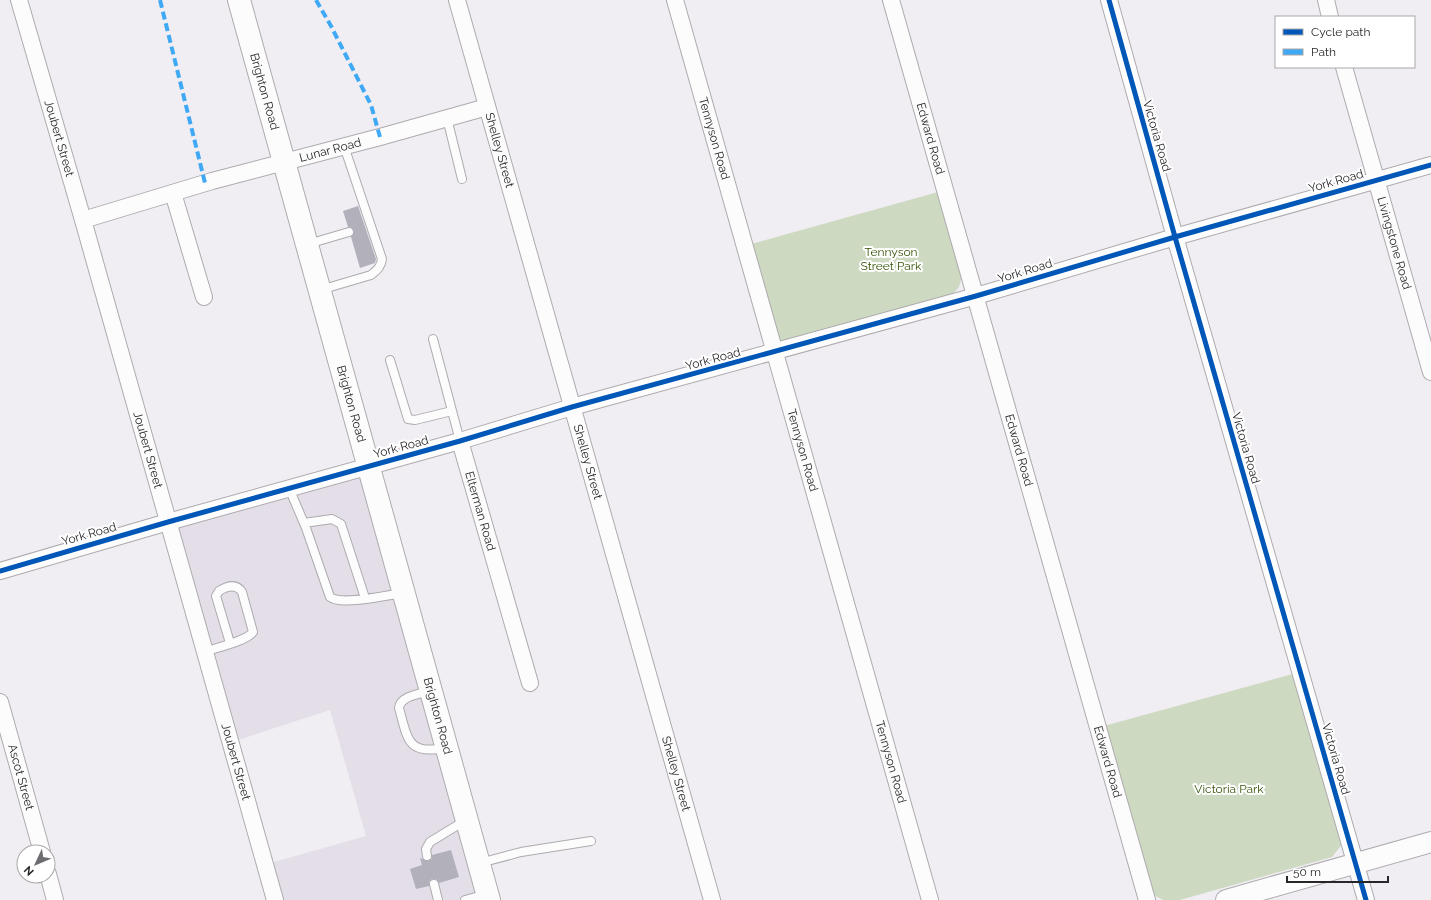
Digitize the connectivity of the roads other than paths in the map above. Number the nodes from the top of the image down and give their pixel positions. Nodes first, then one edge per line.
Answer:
1 (19, 0) edge
2 (239, 0) edge
3 (457, 0) edge
4 (675, 0) edge
5 (891, 0) edge
6 (1109, 0) edge
7 (1326, 0) edge
8 (1330, 16) edge
9 (1344, 68) edge
10 (487, 107) junction
11 (447, 118) junction
12 (344, 146) junction
13 (285, 161) junction
14 (1431, 165) edge
15 (462, 179) dead end
16 (1376, 180) junction
17 (173, 193) junction
18 (83, 220) junction
19 (349, 232) dead end
20 (1175, 237) junction
21 (307, 244) junction
22 (319, 290) junction
23 (976, 296) junction
24 (204, 297) dead end
25 (433, 339) dead end
26 (774, 352) junction
27 (390, 360) dead end
28 (1431, 372) edge
29 (572, 407) junction
30 (452, 411) junction
31 (460, 441) junction
32 (368, 466) junction
33 (289, 488) junction
34 (168, 522) junction
35 (304, 523) junction
36 (0, 571) edge
37 (404, 593) junction
38 (365, 598) junction
39 (230, 643) junction
40 (204, 652) junction
41 (530, 683) dead end
42 (431, 690) junction
43 (0, 702) edge
44 (447, 748) junction
45 (467, 820) junction
46 (591, 841) dead end
47 (1431, 842) edge
48 (40, 844) edge
49 (427, 856) dead end
50 (479, 864) junction
51 (1356, 864) junction
52 (51, 884) edge
53 (434, 884) dead end
54 (489, 897) edge
55 (55, 900) edge
56 (275, 900) edge
57 (438, 900) edge
58 (465, 900) edge
59 (712, 900) edge
60 (930, 900) edge
61 (1147, 900) edge
62 (1226, 900) edge
63 (1366, 900) edge

1 - 18 street, Joubert Street
2 - 13 main road, Brighton Road
3 - 10 street, Shelley Street
4 - 26 street, Tennyson Road
5 - 23 street, Edward Road
6 - 20 street, Victoria Road
7 - 8 street
9 - 16 street, Livingstone Road
10 - 11 street, Lunar Road
10 - 29 street, Shelley Street
11 - 12 street, Lunar Road
11 - 15 lane
12 - 13 street, Lunar Road
12 - 22 lane
13 - 17 street, Lunar Road
13 - 21 main road, Brighton Road
14 - 16 street, York Road
16 - 20 street, York Road
16 - 28 street, Livingstone Road
17 - 18 street, Lunar Road
17 - 24 street
18 - 34 street, Joubert Street
19 - 21 lane
20 - 23 street, York Road
20 - 51 street, Victoria Road
21 - 22 main road, Brighton Road
22 - 32 main road, Brighton Road
23 - 26 street, York Road
23 - 61 street, Edward Road
25 - 30 lane, Elterman Road
26 - 29 street, York Road
26 - 60 street, Tennyson Road
27 - 30 lane
29 - 31 street, York Road
29 - 59 street, Shelley Street
30 - 31 lane, Elterman Road
31 - 32 street, York Road
31 - 41 street, Elterman Road
32 - 33 street, York Road
32 - 37 main road, Brighton Road
33 - 34 street, York Road
33 - 35 lane
34 - 36 street, York Road
34 - 40 street, Joubert Street
35 - 38 lane
35 - 38 lane
37 - 38 lane
37 - 42 main road, Brighton Road
39 - 39 lane
39 - 40 lane
40 - 56 street, Joubert Street
42 - 44 main road, Brighton Road
42 - 44 lane
43 - 48 street, Ascot Street
44 - 45 main road, Brighton Road
45 - 49 lane
45 - 50 main road, Brighton Road
46 - 50 lane
47 - 51 street
50 - 54 main road, Brighton Road
51 - 62 street
51 - 63 street, Victoria Road
52 - 55 street
53 - 57 lane
54 - 58 lane

